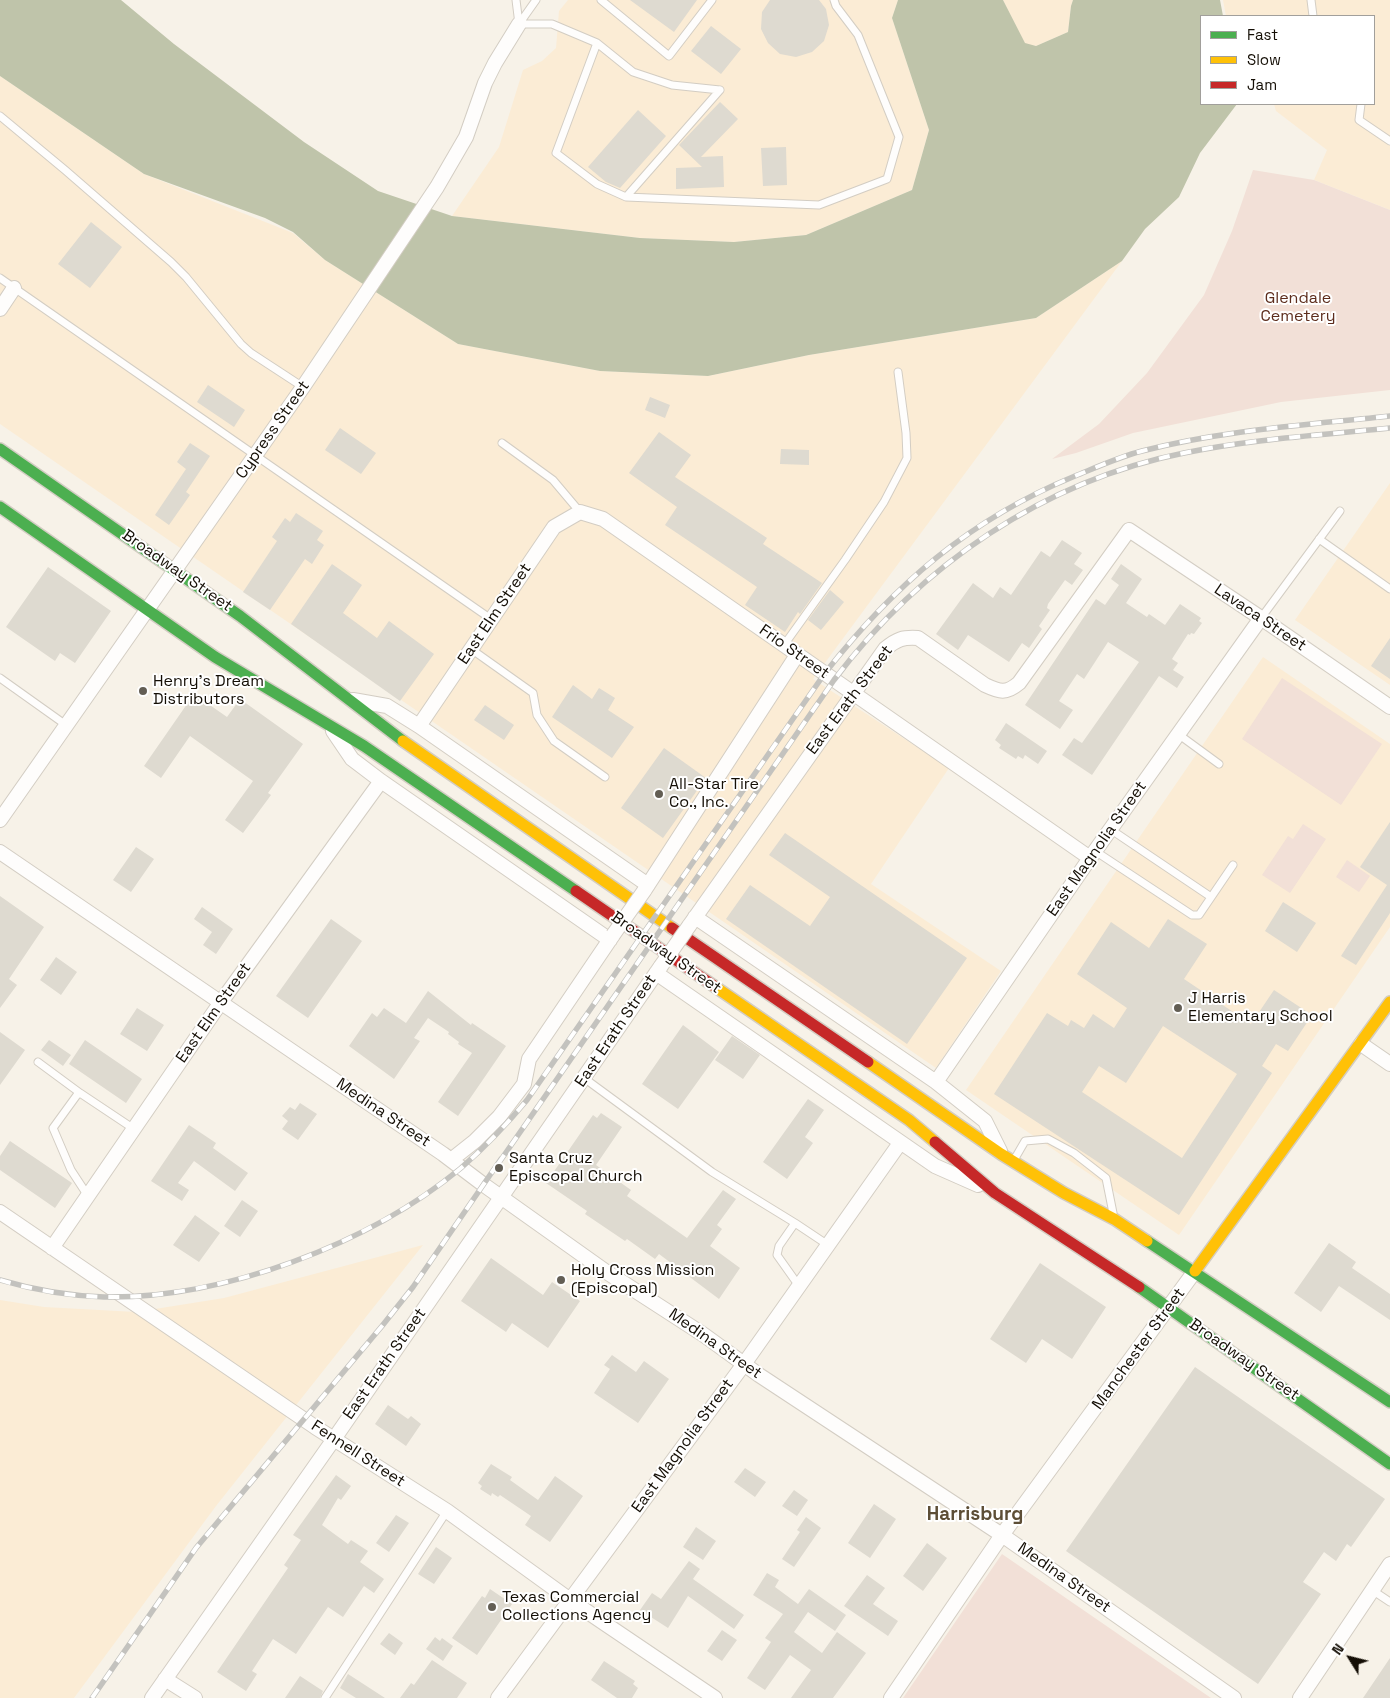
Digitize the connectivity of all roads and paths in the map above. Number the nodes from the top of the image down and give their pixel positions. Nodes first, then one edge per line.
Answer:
1 (516, 0) edge
2 (536, 0) edge
3 (601, 0) edge
4 (712, 0) edge
5 (834, 0) edge
6 (1310, 0) edge
7 (1313, 15) edge
8 (519, 24) junction
9 (597, 43) junction
10 (1361, 105) edge
11 (0, 116) edge
12 (1390, 142) edge
13 (626, 197) junction
14 (0, 278) edge
15 (14, 288) junction
16 (0, 309) edge
17 (898, 372) dead end
18 (303, 387) junction
19 (502, 444) dead end
20 (0, 449) edge
21 (256, 455) junction
22 (1, 510) edge
23 (1340, 511) dead end
24 (580, 512) junction
25 (1129, 530) joint
26 (1319, 539) junction
27 (175, 569) junction
28 (1390, 589) edge
29 (147, 610) junction
30 (1261, 618) junction
31 (491, 619) junction
32 (784, 646) junction
33 (470, 649) junction
34 (797, 655) junction
35 (0, 678) edge
36 (852, 693) junction
37 (349, 700) junction
38 (1390, 707) edge
39 (329, 724) junction
40 (66, 725) junction
41 (419, 726) junction
42 (1178, 734) junction
43 (1219, 764) dead end
44 (605, 777) dead end
45 (381, 780) junction
46 (0, 820) edge
47 (1110, 829) junction
48 (0, 852) edge
49 (1093, 855) junction
50 (1233, 864) dead end
51 (646, 888) junction
52 (1211, 897) junction
53 (692, 922) junction
54 (612, 937) junction
55 (658, 969) junction
56 (221, 1002) junction
57 (1390, 1002) edge
58 (1360, 1044) junction
59 (38, 1062) dead end
60 (1390, 1064) edge
61 (584, 1078) junction
62 (936, 1082) junction
63 (80, 1093) junction
64 (134, 1129) junction
65 (900, 1144) junction
66 (1001, 1154) junction
67 (451, 1160) junction
68 (1013, 1162) junction
69 (995, 1193) junction
70 (88, 1196) junction
71 (500, 1197) junction
72 (0, 1212) edge
73 (1114, 1219) junction
74 (796, 1223) junction
75 (828, 1245) junction
76 (52, 1248) junction
77 (1195, 1272) junction
78 (799, 1286) junction
79 (1169, 1307) junction
80 (744, 1364) junction
81 (1390, 1402) edge
82 (334, 1439) junction
83 (1390, 1464) edge
84 (447, 1510) junction
85 (1002, 1535) junction
86 (1390, 1564) edge
87 (1372, 1590) junction
88 (570, 1600) junction
89 (1390, 1602) edge
90 (166, 1679) junction
91 (152, 1698) edge
92 (195, 1698) edge
93 (325, 1698) edge
94 (498, 1698) edge
95 (715, 1698) edge
96 (891, 1698) edge
97 (1234, 1698) edge
98 (1300, 1698) edge

1 - 8 lane
2 - 8 lane
3 - 4 lane
5 - 13 lane
6 - 7 lane
8 - 9 lane
8 - 18 street, Cypress Street
9 - 13 lane
9 - 13 lane
10 - 12 lane
11 - 18 lane
14 - 15 lane
15 - 16 street
15 - 21 lane
17 - 32 lane
18 - 21 street, Cypress Street
19 - 24 lane
20 - 27 main road, Broadway Street
21 - 27 street, Cypress Street
21 - 31 lane
22 - 29 main road, Broadway Street
23 - 26 lane
24 - 31 street, East Elm Street
24 - 32 street, Frio Street
25 - 30 street, Lavaca Street
25 - 36 street, East Erath Street
26 - 28 lane
26 - 30 lane
27 - 29 street, Cypress Street
27 - 37 main road, Broadway Street
29 - 39 main road, Broadway Street
29 - 40 street, Cypress Street
30 - 38 street, Lavaca Street
30 - 42 street, East Magnolia Street
31 - 33 street, East Elm Street
32 - 34 street, Frio Street
33 - 41 street, East Elm Street
33 - 44 lane
34 - 36 street, Frio Street
34 - 51 street
35 - 40 lane
36 - 49 street, Frio Street
36 - 53 street, East Erath Street
37 - 41 street, Broadway Street
37 - 66 main road, Broadway Street
39 - 45 street, Broadway Street
39 - 69 main road, Broadway Street
40 - 46 street, Cypress Street
41 - 51 street, Broadway Street
42 - 43 lane
42 - 47 street, East Magnolia Street
45 - 54 street, Broadway Street
45 - 56 street, East Elm Street
47 - 49 street, East Magnolia Street
47 - 52 lane
48 - 56 street, Medina Street
49 - 52 lane
49 - 62 street, East Magnolia Street
50 - 52 lane
51 - 54 street, bridge
53 - 55 street, East Erath Street, bridge
53 - 62 street
54 - 67 street
55 - 61 street, East Erath Street
55 - 65 street, Broadway Street
56 - 64 street, East Elm Street
56 - 67 street, Medina Street
57 - 58 main road, Manchester Street
58 - 60 street
58 - 77 main road, Manchester Street
59 - 63 lane
61 - 71 street, East Erath Street
61 - 74 lane
62 - 66 street
63 - 64 lane
63 - 70 lane
64 - 70 street, East Elm Street
65 - 69 street, Broadway Street
65 - 75 street, East Magnolia Street
66 - 68 main road, Broadway Street
67 - 71 street, Medina Street
68 - 73 main road, Broadway Street
68 - 73 lane
69 - 79 main road, Broadway Street
70 - 76 street, East Elm Street
71 - 80 street, Medina Street
71 - 82 street, East Erath Street
72 - 76 street, Fennell Street
73 - 77 main road, Broadway Street
74 - 75 lane
74 - 78 lane
75 - 78 street, East Magnolia Street
76 - 82 street, Fennell Street
77 - 79 street, Manchester Street
77 - 81 main road, Broadway Street
78 - 80 street, East Magnolia Street
79 - 83 main road, Broadway Street
79 - 85 street, Manchester Street
80 - 85 street, Medina Street
80 - 88 street, East Magnolia Street
82 - 84 street, Fennell Street
82 - 90 street, East Erath Street
84 - 88 street, Fennell Street
84 - 93 lane
85 - 96 street, Manchester Street
85 - 97 street, Medina Street
86 - 87 street
87 - 89 lane
87 - 98 street
88 - 94 street, East Magnolia Street
88 - 95 street, Fennell Street
90 - 91 street, East Erath Street
90 - 92 street

